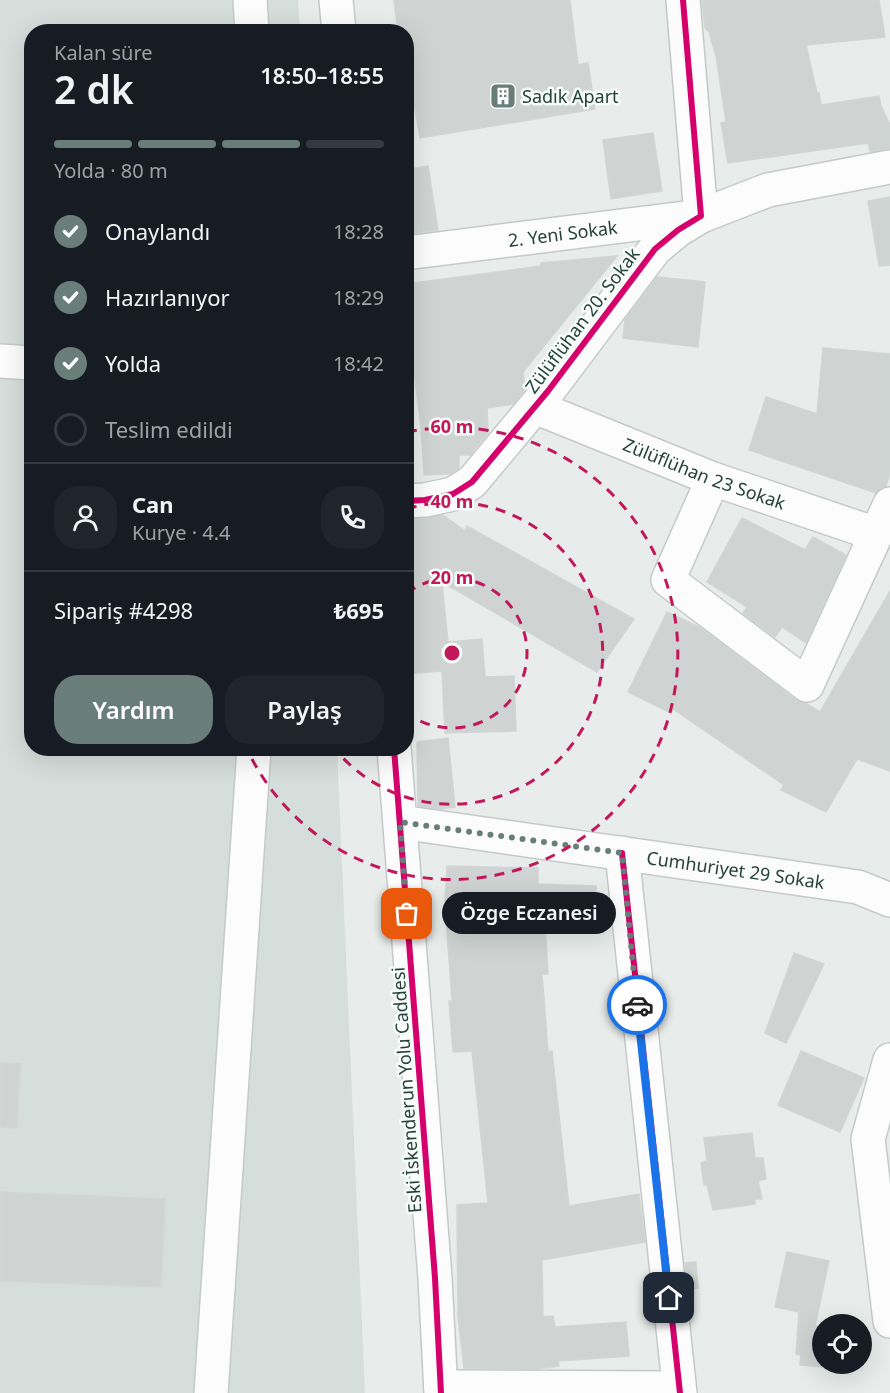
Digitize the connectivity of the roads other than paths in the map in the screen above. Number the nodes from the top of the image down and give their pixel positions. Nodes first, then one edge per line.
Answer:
1 (250, 0) edge
2 (336, 0) edge
3 (683, 0) edge
4 (252, 24) edge
5 (338, 24) edge
6 (890, 167) edge
7 (701, 216) junction
8 (414, 252) edge
9 (0, 361) edge
10 (24, 362) edge
11 (536, 406) junction
12 (713, 479) junction
13 (414, 501) edge
14 (890, 504) edge
15 (876, 534) junction
16 (253, 756) edge
17 (395, 756) edge
18 (400, 822) junction
19 (622, 853) junction
20 (890, 900) edge
21 (890, 1060) edge
22 (890, 1322) edge
23 (441, 1390) edge
24 (680, 1391) edge
25 (212, 1393) edge

1 - 4 street
2 - 5 street
3 - 7 street
6 - 7 street, 2. Yeni Sokak
7 - 8 street, 2. Yeni Sokak
7 - 11 street, Zülüflühan 20. Sokak
9 - 10 street
11 - 12 street, Zülüflühan 23 Sokak
11 - 13 street, Zülüflühan 20. Sokak
12 - 15 street, Zülüflühan 23 Sokak
12 - 15 street
14 - 15 street
16 - 25 street
17 - 18 street, Eski İskenderun Yolu Caddesi
18 - 19 street, Cumhuriyet 29 Sokak
18 - 23 street, Eski İskenderun Yolu Caddesi
19 - 20 street, Cumhuriyet 29 Sokak
19 - 24 street
21 - 22 street
23 - 24 street

